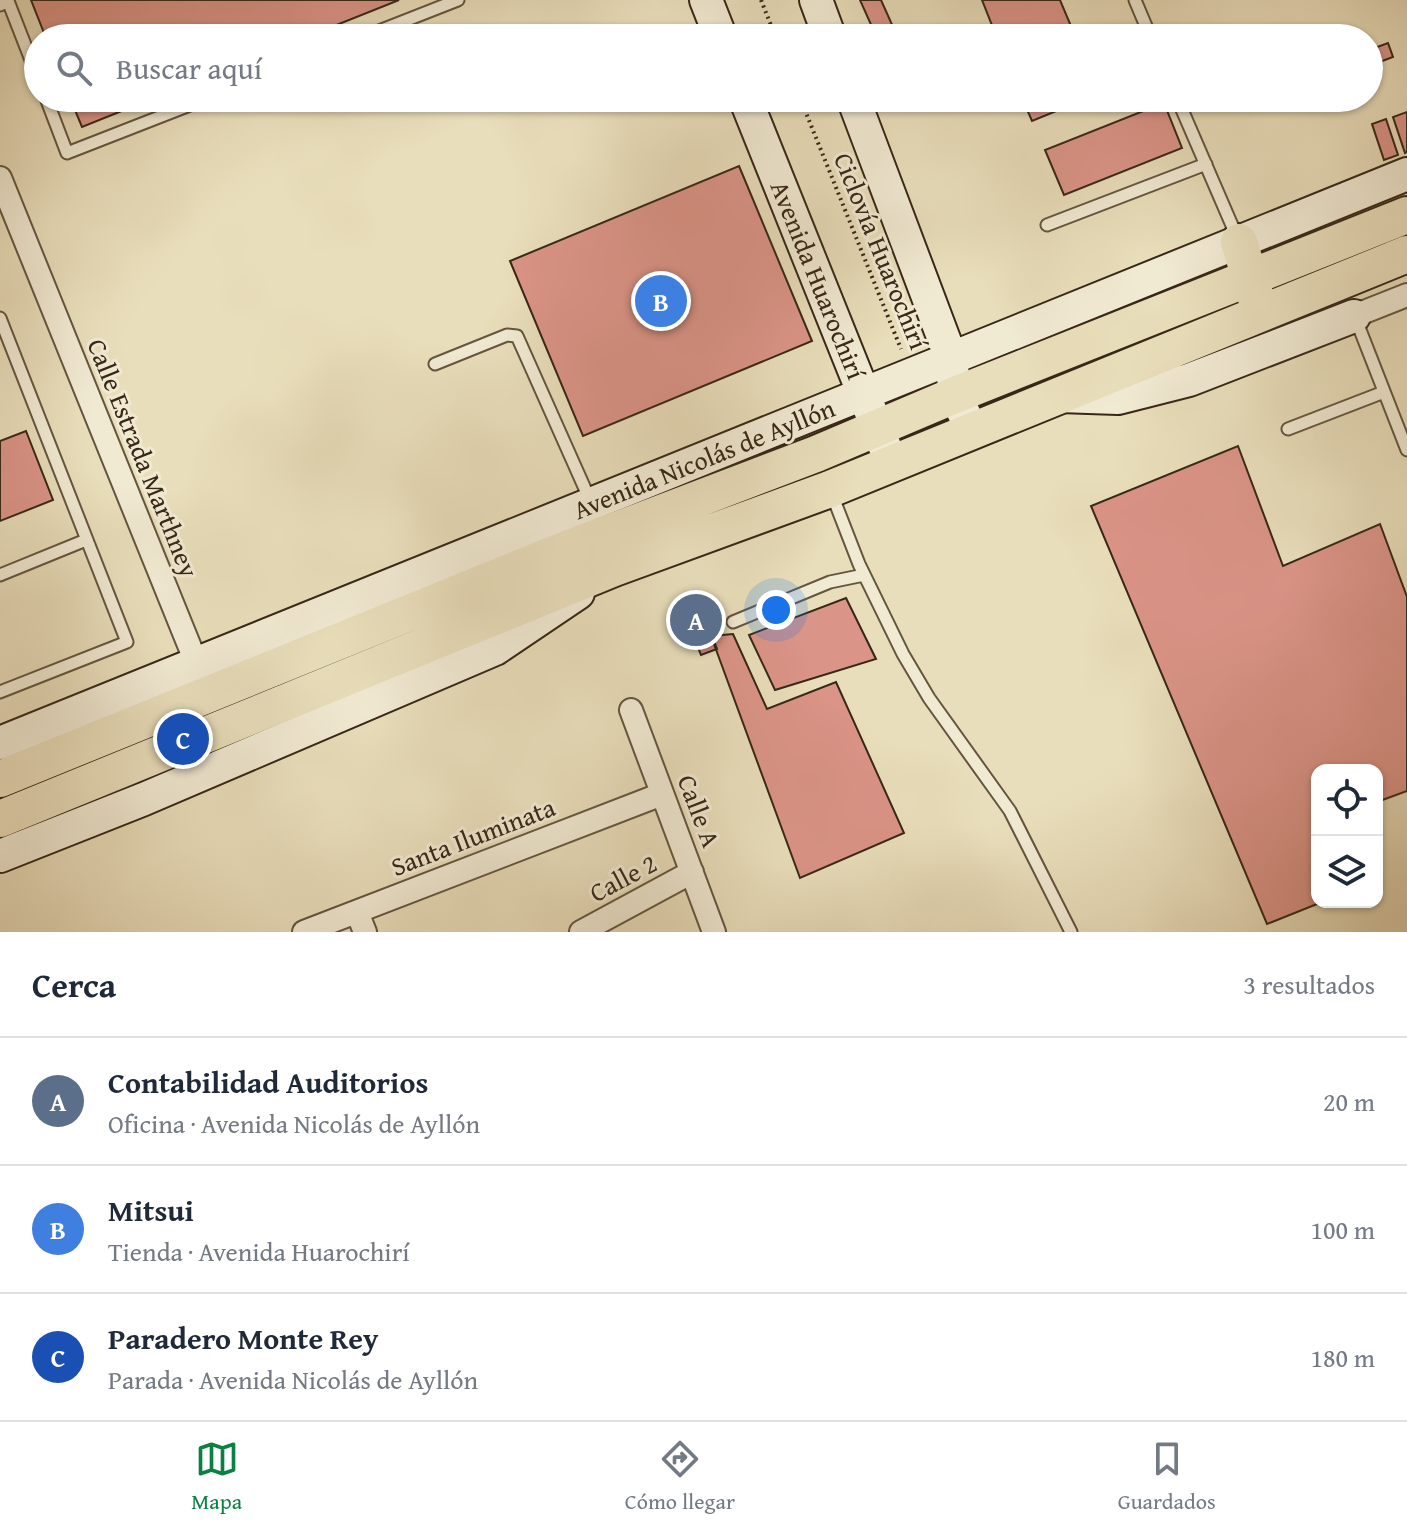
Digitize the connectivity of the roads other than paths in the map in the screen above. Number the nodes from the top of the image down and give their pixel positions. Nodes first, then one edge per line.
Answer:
1 (458, 0) edge
2 (706, 0) edge
3 (816, 0) edge
4 (1135, 0) edge
5 (0, 5) edge
6 (397, 24) edge
7 (715, 24) edge
8 (825, 24) edge
9 (1145, 24) edge
10 (24, 42) edge
11 (51, 112) edge
12 (172, 112) edge
13 (751, 112) edge
14 (858, 112) edge
15 (1183, 112) edge
16 (1206, 164) junction
17 (1407, 174) edge
18 (0, 178) edge
19 (1407, 215) edge
20 (1047, 225) dead end
21 (1239, 242) junction
22 (1407, 254) edge
23 (1250, 279) junction
24 (1407, 295) edge
25 (1348, 298) junction
26 (1261, 313) junction
27 (0, 318) edge
28 (3, 336) edge
29 (951, 358) junction
30 (435, 364) dead end
31 (1384, 392) junction
32 (864, 395) junction
33 (955, 395) junction
34 (1059, 396) junction
35 (877, 429) junction
36 (1288, 429) dead end
37 (972, 430) junction
38 (1407, 450) edge
39 (891, 462) junction
40 (823, 471) junction
41 (592, 504) junction
42 (86, 540) junction
43 (0, 575) edge
44 (864, 575) junction
45 (733, 622) dead end
46 (202, 678) junction
47 (0, 692) edge
48 (631, 710) dead end
49 (0, 743) edge
50 (229, 743) junction
51 (0, 779) edge
52 (662, 794) junction
53 (0, 819) edge
54 (0, 856) edge
55 (692, 872) junction
56 (361, 922) edge
57 (304, 932) edge
58 (581, 932) edge
59 (714, 932) edge
60 (1071, 932) edge

1 - 6 lane
2 - 7 main road
3 - 8 main road
4 - 9 lane
5 - 10 lane
11 - 12 lane
13 - 32 main road, Avenida Huarochirí
14 - 29 main road
15 - 16 lane
16 - 20 lane
16 - 21 lane
17 - 21 main road, Avenida Nicolás de Ayllón
18 - 46 street, Calle Estrada Marthney
19 - 23 main road, Avenida Nicolás de Ayllón
21 - 23 main road
21 - 29 main road, Avenida Nicolás de Ayllón
22 - 25 main road, Avenida Nicolás de Ayllón
23 - 26 main road
23 - 33 main road, Avenida Nicolás de Ayllón
24 - 25 street, Avenida Nicolás de Ayllón
25 - 26 main road, Avenida Nicolás de Ayllón
25 - 31 lane
25 - 34 main road, Avenida Nicolás de Ayllón
26 - 34 main road, Avenida Nicolás de Ayllón
27 - 28 lane
28 - 42 lane
29 - 32 main road, Avenida Nicolás de Ayllón
29 - 33 main road
30 - 41 lane
31 - 36 lane
31 - 38 lane
32 - 35 main road, Avenida Huarochirí
32 - 41 main road, Avenida Nicolás de Ayllón
33 - 35 main road, Avenida Nicolás de Ayllón
33 - 37 main road
34 - 37 main road, Avenida Nicolás de Ayllón
35 - 39 main road, Avenida Huarochirí
35 - 40 main road, Avenida Nicolás de Ayllón
37 - 39 main road, Avenida Nicolás de Ayllón
39 - 40 main road, Avenida Nicolás de Ayllón
40 - 44 lane
40 - 46 main road, Avenida Nicolás de Ayllón
40 - 50 main road, Avenida Nicolás de Ayllón
41 - 46 main road, Avenida Nicolás de Ayllón
42 - 43 lane
42 - 47 lane
44 - 45 lane
44 - 60 lane
46 - 49 main road, Avenida Nicolás de Ayllón
46 - 50 street, Calle Estrada Marthney
46 - 51 main road, Avenida Nicolás de Ayllón
48 - 52 street, Calle A
50 - 53 main road, Avenida Nicolás de Ayllón
50 - 54 main road
52 - 55 street, Calle A
52 - 56 street, Santa Iluminata
55 - 58 street, Calle 2
55 - 59 street, Calle A
56 - 57 street, Santa Iluminata

